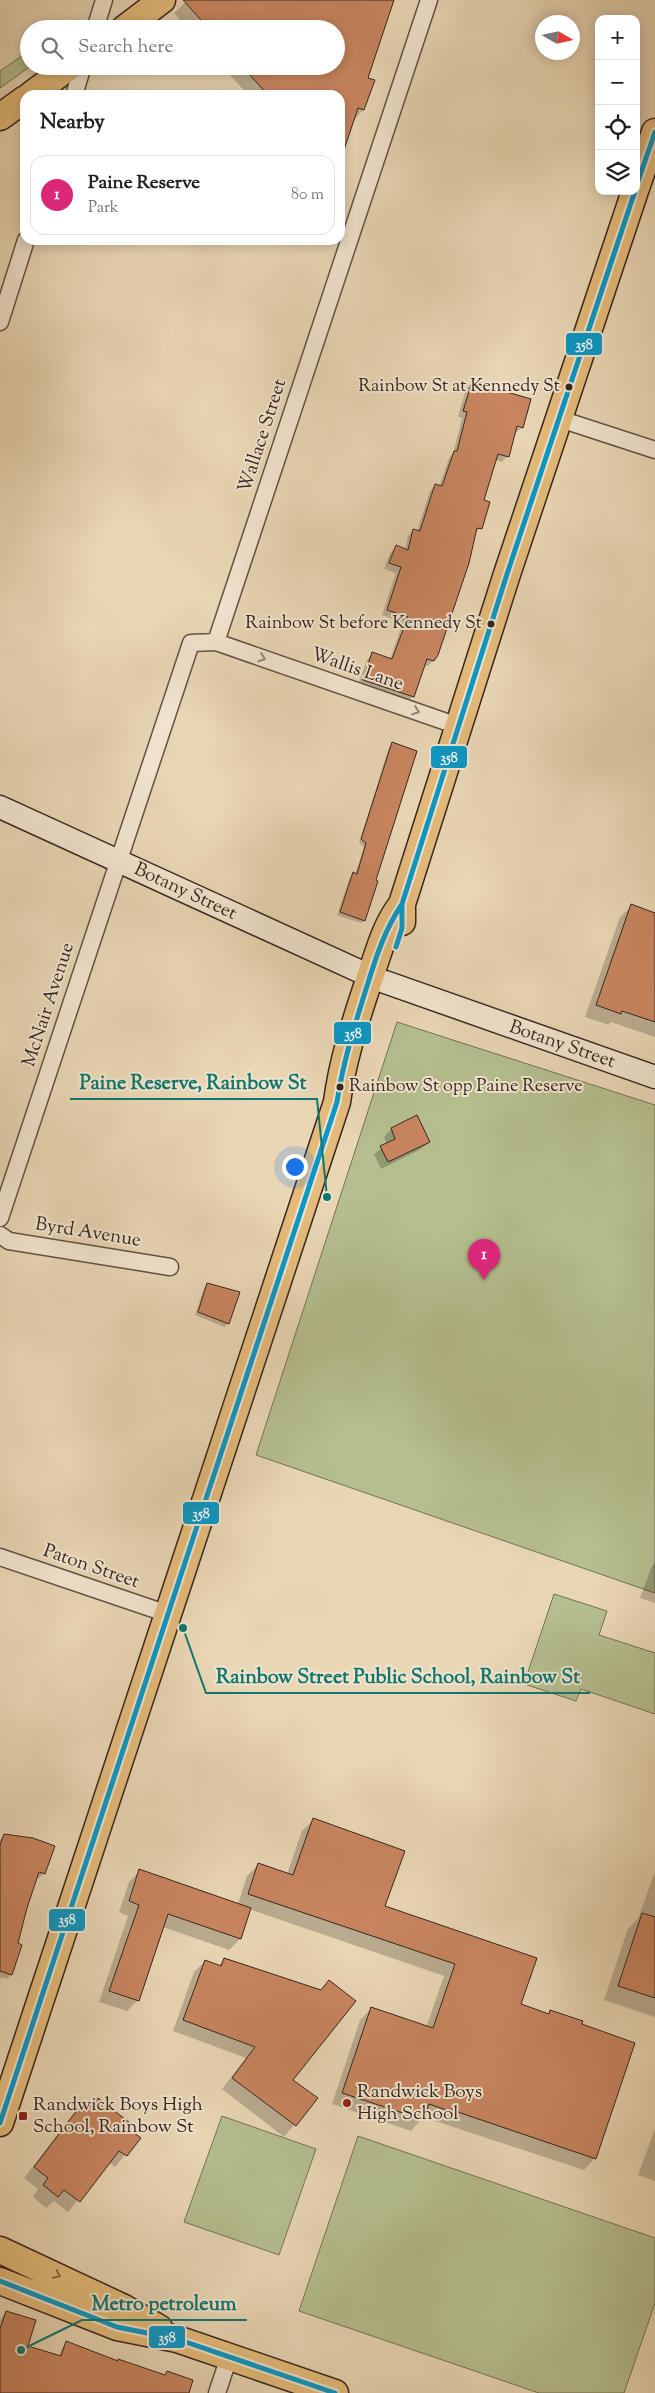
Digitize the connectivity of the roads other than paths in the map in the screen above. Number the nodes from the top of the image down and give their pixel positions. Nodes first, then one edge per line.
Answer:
1 (104, 0) edge
2 (162, 0) edge
3 (429, 0) edge
4 (98, 20) edge
5 (136, 20) edge
6 (58, 75) edge
7 (80, 75) edge
8 (37, 90) edge
9 (76, 90) edge
10 (655, 132) edge
11 (640, 178) edge
12 (634, 195) edge
13 (24, 245) edge
14 (0, 322) edge
15 (560, 419) junction
16 (655, 450) edge
17 (216, 642) junction
18 (458, 726) junction
19 (0, 807) edge
20 (117, 860) junction
21 (377, 979) junction
22 (655, 1077) edge
23 (0, 1218) edge
24 (0, 1235) edge
25 (170, 1267) dead end
26 (0, 1557) edge
27 (168, 1614) junction
28 (0, 2123) edge
29 (0, 2250) edge
30 (0, 2281) edge
31 (177, 2339) junction
32 (229, 2357) junction
33 (217, 2393) edge
34 (334, 2393) edge

1 - 4 street
2 - 5 main road
3 - 17 street, Wallace Street
6 - 8 main road
7 - 9 street
10 - 11 main road
12 - 15 main road
13 - 14 street
15 - 16 street
15 - 18 main road
17 -> 18 street, Wallis Lane
17 - 20 street
18 - 21 main road
19 - 20 street, Botany Street
20 - 21 street, Botany Street
20 - 23 street, McNair Avenue
21 - 22 street, Botany Street
21 - 27 main road
24 - 25 street, Byrd Avenue
26 - 27 street, Paton Street
27 - 28 main road
29 -> 31 main road
30 - 31 main road
31 - 32 main road
32 - 33 street
32 - 34 main road

